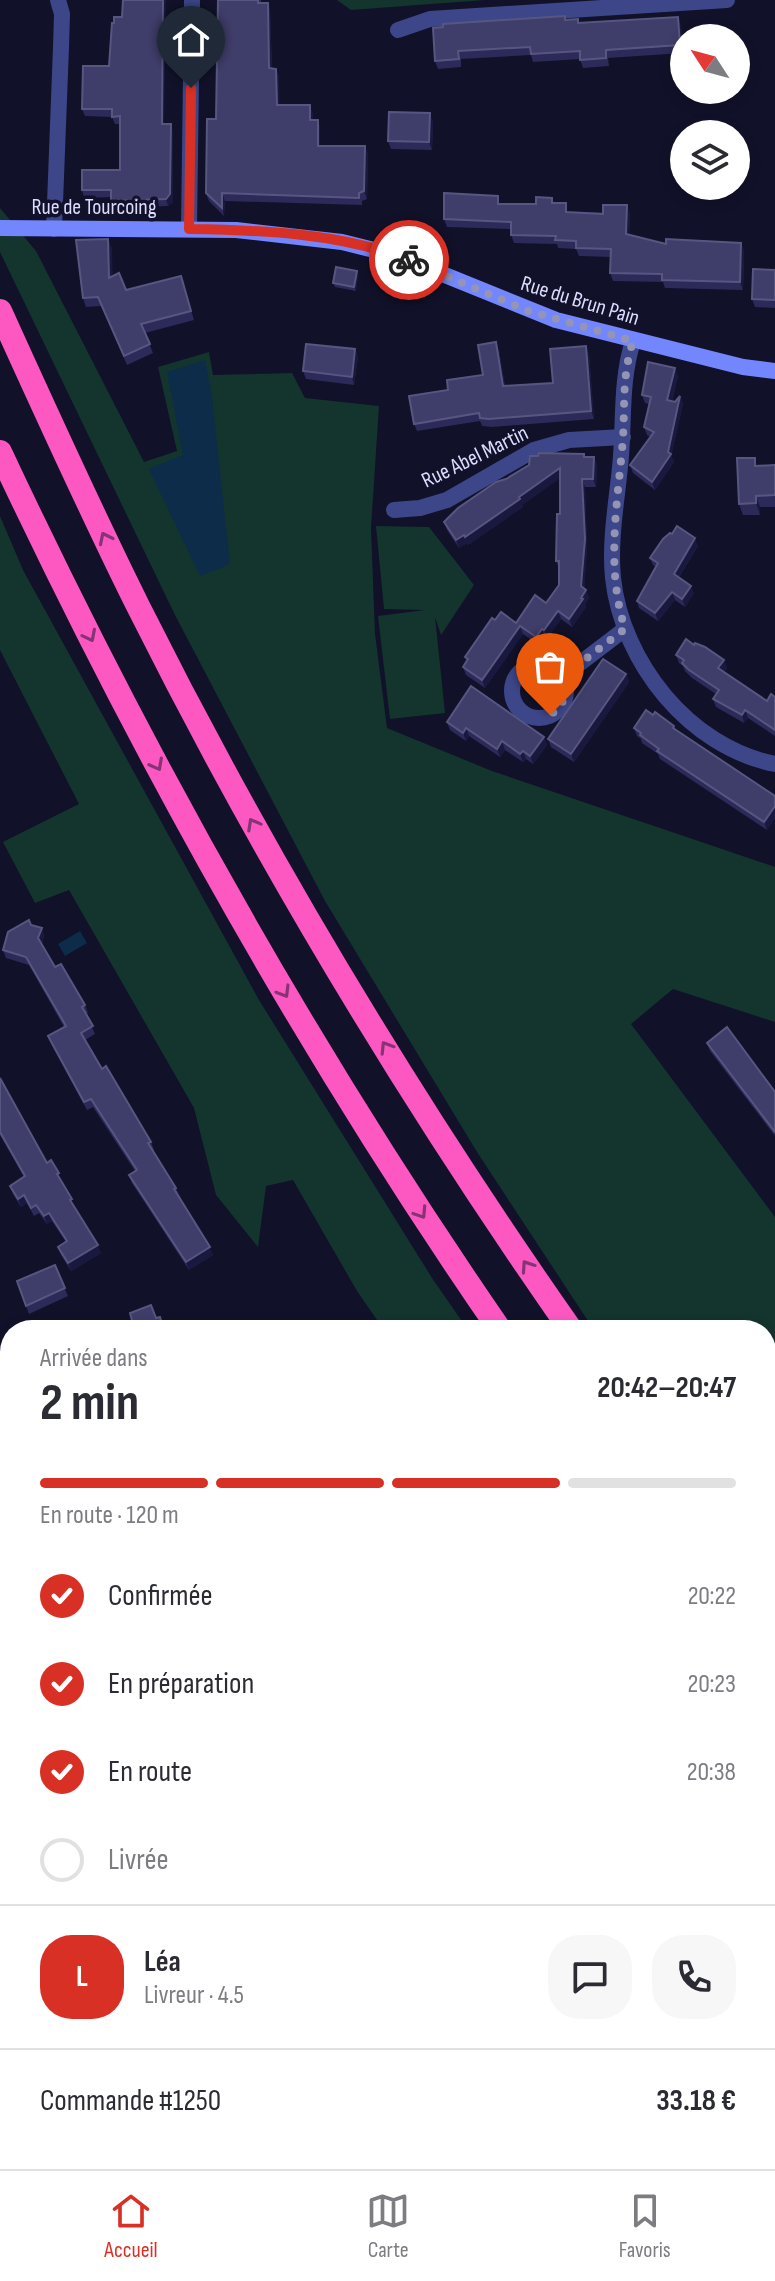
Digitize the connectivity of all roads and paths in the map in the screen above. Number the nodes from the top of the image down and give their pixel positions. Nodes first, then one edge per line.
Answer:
1 (58, 0) edge
2 (192, 0) edge
3 (727, 0) edge
4 (398, 30) dead end
5 (0, 228) edge
6 (54, 229) junction
7 (189, 229) junction
8 (379, 250) joint
9 (0, 311) edge
10 (633, 341) junction
11 (775, 371) edge
12 (623, 437) junction
13 (0, 452) edge
14 (394, 510) dead end
15 (625, 629) junction
16 (562, 677) dead end
17 (775, 764) edge
18 (493, 1320) edge
19 (564, 1320) edge

1 - 6 street
2 - 7 street
3 - 4 street
5 - 6 main road, Rue de Tourcoing
6 - 7 main road, Rue de Tourcoing
7 - 8 main road, Rue de Tourcoing
8 - 10 main road, Rue du Brun Pain
19 -> 9 highway
10 - 11 main road, Rue du Brun Pain
10 - 12 street
12 - 14 street, Rue Abel Martin
12 - 15 street
13 -> 18 highway
15 - 16 street
15 - 17 street

